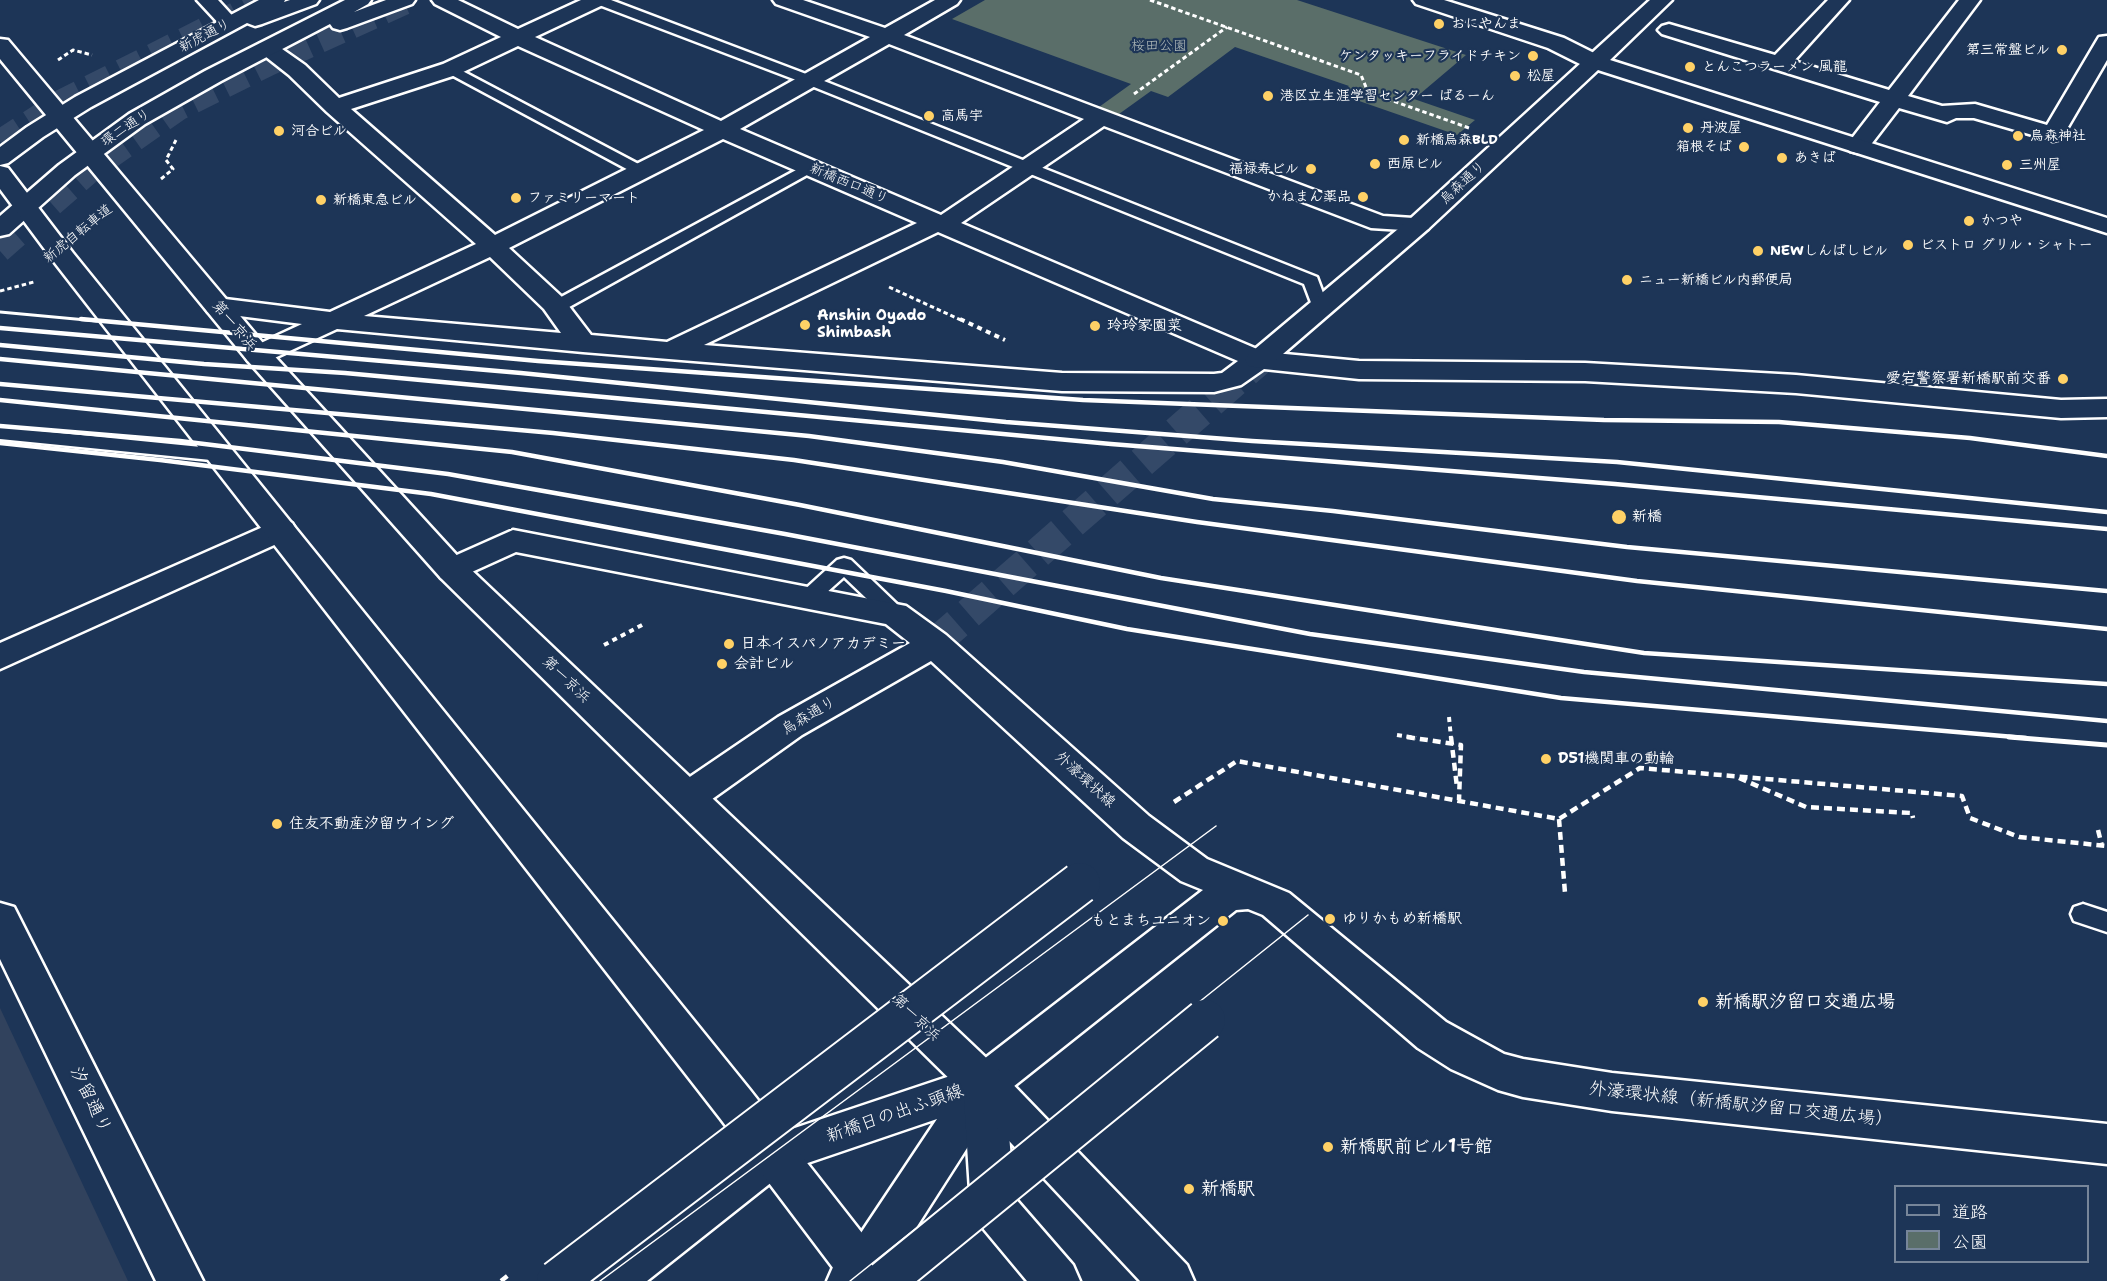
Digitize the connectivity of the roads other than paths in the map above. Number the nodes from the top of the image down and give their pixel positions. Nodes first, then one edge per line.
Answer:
1 (207, 0) edge
2 (275, 0) edge
3 (309, 0) edge
4 (361, 0) edge
5 (405, 0) edge
6 (442, 0) edge
7 (599, 0) edge
8 (783, 0) edge
9 (950, 0) edge
10 (1423, 0) edge
11 (1662, 0) edge
12 (1839, 0) edge
13 (1970, 0) edge
14 (1449, 3) edge
15 (229, 23) junction
16 (1669, 30) dead end
17 (888, 36) junction
18 (519, 38) junction
19 (2107, 42) edge
20 (0, 45) edge
21 (267, 49) junction
22 (1594, 62) junction
23 (1780, 63) junction
24 (451, 69) junction
25 (135, 74) junction
26 (809, 80) junction
27 (1896, 98) junction
28 (335, 107) junction
29 (60, 116) junction
30 (1102, 117) junction
31 (722, 130) junction
32 (1858, 146) junction
33 (89, 153) junction
34 (0, 158) edge
35 (811, 167) junction
36 (1027, 168) junction
37 (641, 171) junction
38 (0, 172) edge
39 (25, 207) junction
40 (941, 223) junction
41 (1419, 224) junction
42 (2107, 226) edge
43 (0, 230) edge
44 (493, 246) junction
45 (217, 306) junction
46 (556, 307) junction
47 (1321, 309) junction
48 (333, 320) junction
49 (583, 344) junction
50 (669, 350) junction
51 (258, 355) junction
52 (1259, 360) junction
53 (2107, 408) edge
54 (0, 433) edge
55 (221, 455) junction
56 (281, 530) junction
57 (452, 570) junction
58 (809, 597) junction
59 (895, 614) junction
60 (934, 644) junction
61 (0, 657) edge
62 (687, 797) junction
63 (1080, 883) dead end
64 (1251, 893) junction
65 (2083, 914) dead end
66 (0, 919) edge
67 (2107, 922) edge
68 (1396, 1005) joint
69 (1204, 1020) dead end
70 (984, 1084) junction
71 (2107, 1144) edge
72 (774, 1154) junction
73 (867, 1278) edge
74 (180, 1281) edge
75 (557, 1281) edge
76 (611, 1281) edge
77 (1057, 1281) edge
78 (1171, 1281) edge

1 - 15 main road
2 - 15 main road, 新虎通り
3 - 25 main road
4 - 21 main road
5 - 21 main road
6 - 18 main road, 新橋西口通り
7 - 18 main road
7 - 26 lane
8 - 17 main road
9 - 17 main road
10 - 14 main road
11 - 22 main road, 烏森通り
12 - 23 main road
13 - 27 main road
14 - 22 main road
15 - 25 main road, 新虎通り
16 - 23 main road
17 - 26 main road
17 - 30 main road
18 - 24 main road
18 - 31 main road, 新橋西口通り
19 - 27 main road
20 - 29 main road, 第一京浜
21 - 28 main road
21 - 33 main road, 環二通り
22 - 32 main road
22 - 41 main road, 烏森通り
23 - 27 main road
24 - 28 main road
24 - 37 lane
25 - 29 main road
26 - 31 main road
26 - 36 lane
27 - 32 main road
28 - 44 main road
29 - 33 main road, 第一京浜
29 - 34 main road
30 - 36 main road
30 - 41 main road
31 - 35 main road, 新橋西口通り
31 - 37 main road
32 - 42 main road
33 - 39 main road, 環二通り
33 - 45 main road, 第一京浜
35 - 40 main road, 新橋西口通り
35 - 46 lane
36 - 40 main road
36 - 47 lane
37 - 44 main road
38 - 39 main road
39 - 43 main road, 環二通り
39 - 55 main road
40 - 50 main road
40 - 52 main road, 新橋西口通り
41 - 47 main road, 烏森通り
44 - 46 main road
44 - 48 main road
45 - 48 main road, 烏森通り
45 - 51 main road, 第一京浜
46 - 49 main road
47 - 52 main road, 烏森通り
48 - 49 main road, 烏森通り
48 - 51 main road
49 - 50 main road, 烏森通り
50 - 52 main road, 烏森通り
51 - 57 main road, 第一京浜
52 - 53 main road, 新橋西口通り
54 - 55 lane
55 - 56 main road
56 - 61 main road
56 - 72 main road
57 - 58 main road
57 - 62 main road, 第一京浜
58 - 59 main road
58 - 59 lane
59 - 60 main road, 外濠環状線
60 - 62 main road, 烏森通り
60 - 64 main road, 外濠環状線
62 - 70 main road, 第一京浜
63 - 75 main road, bridge
64 - 68 main road, 外濠環状線
64 - 70 main road
65 - 67 lane
66 - 74 main road, 汐留通り
68 - 71 main road, 外濠環状線（新橋駅汐留口交通広場）
69 - 73 main road, bridge
70 - 72 main road, 新橋日の出ふ頭線
70 - 73 main road, 新橋日の出ふ頭線
70 - 77 main road
70 - 78 main road, 第一京浜
72 - 73 main road
72 - 76 main road, 新橋日の出ふ頭線

